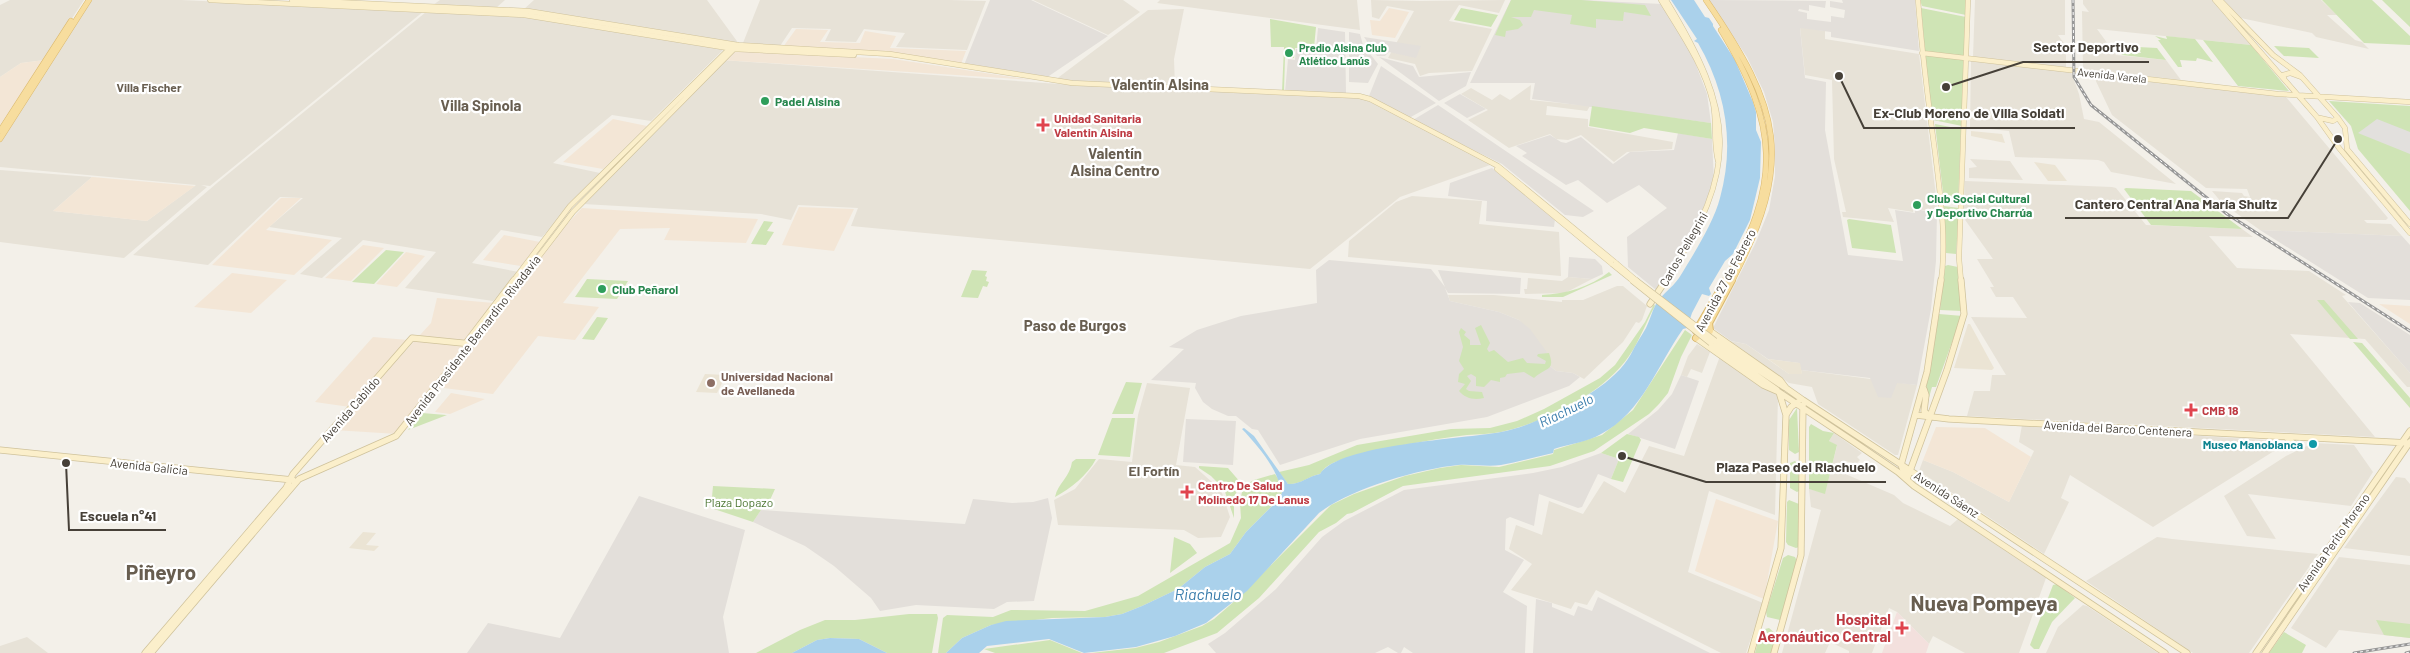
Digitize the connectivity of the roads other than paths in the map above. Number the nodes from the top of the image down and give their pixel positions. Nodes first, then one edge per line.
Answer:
1 (85, 0) edge
2 (89, 0) edge
3 (210, 0) edge
4 (292, 0) edge
5 (438, 0) edge
6 (1661, 0) edge
7 (1666, 0) edge
8 (1702, 0) edge
9 (1706, 0) edge
10 (1918, 0) edge
11 (1968, 0) edge
12 (2215, 0) edge
13 (2220, 0) edge
14 (430, 6) junction
15 (424, 11) junction
16 (1724, 30) junction
17 (734, 47) junction
18 (1922, 53) junction
19 (1967, 59) junction
20 (2284, 78) junction
21 (2303, 78) junction
22 (1757, 91) junction
23 (2298, 95) junction
24 (2319, 96) junction
25 (1365, 98) junction
26 (2410, 101) edge
27 (2317, 116) junction
28 (2338, 118) junction
29 (1767, 121) junction
30 (1962, 127) dead end
31 (0, 131) edge
32 (0, 139) edge
33 (1964, 139) junction
34 (1719, 163) junction
35 (2410, 224) edge
36 (2410, 233) edge
37 (1614, 263) junction
38 (1650, 304) dead end
39 (1710, 331) junction
40 (1696, 338) junction
41 (1713, 342) junction
42 (469, 344) junction
43 (1786, 388) junction
44 (1923, 388) junction
45 (1779, 392) junction
46 (1803, 400) junction
47 (1796, 403) junction
48 (1802, 408) junction
49 (1916, 415) junction
50 (1786, 416) junction
51 (1930, 417) junction
52 (2410, 431) edge
53 (2282, 436) junction
54 (2408, 442) edge
55 (2295, 445) dead end
56 (0, 450) edge
57 (1901, 464) junction
58 (1911, 471) junction
59 (298, 479) junction
60 (1907, 479) junction
61 (291, 480) junction
62 (145, 653) edge
63 (151, 653) edge
64 (1751, 653) edge
65 (1774, 653) edge
66 (2165, 653) edge
67 (2187, 653) edge
68 (2256, 653) edge
69 (2266, 653) edge

1 - 31 main road
2 - 32 main road
3 - 15 main road
4 - 14 main road
5 - 14 main road
6 - 34 main road, Carlos Pellegrini
7 - 34 main road, Carlos Pellegrini
8 - 16 main road
9 - 16 main road, Avenida 27 de Febrero
10 - 18 main road
11 - 19 main road
12 - 20 main road
13 - 21 main road
14 - 15 main road
14 - 17 main road
15 - 17 main road
16 - 22 main road, Avenida 27 de Febrero
16 - 22 main road, Avenida 27 de Febrero
17 - 25 main road
17 - 42 main road, Avenida Presidente Bernardino Rivadavia
18 - 19 main road, Avenida Varela
18 - 44 main road
19 - 23 main road, Avenida Varela
19 - 33 main road
20 - 21 main road
20 - 23 main road
21 - 24 main road
22 - 29 main road, Avenida 27 de Febrero
23 - 24 main road, Avenida Varela
23 - 27 main road
24 - 26 main road, Avenida Varela
24 - 28 main road
25 - 37 main road
25 - 37 main road
27 - 28 main road
27 - 36 main road
28 - 35 main road
29 - 39 main road, Avenida 27 de Febrero
29 - 40 main road, Avenida 27 de Febrero
30 - 33 main road
33 - 51 main road
34 - 38 main road, Carlos Pellegrini
37 - 41 main road, bridge
39 - 40 main road
39 - 43 main road, Avenida Sáenz
40 - 45 main road, Avenida Sáenz
41 - 43 main road
41 - 45 main road
42 - 59 main road, Avenida Presidente Bernardino Rivadavia
42 - 61 main road, Avenida Cabildo
43 - 46 main road, Avenida Sáenz
44 - 49 main road
44 - 51 main road
45 - 47 main road, Avenida Sáenz
45 - 50 main road
46 - 47 main road
46 - 48 main road
46 - 57 main road, Avenida Sáenz
47 - 48 main road, Avenida Sáenz
47 - 50 main road
48 - 60 main road, Avenida Sáenz
48 - 65 main road
49 - 51 main road, Avenida del Barco Centenera
49 - 57 main road
50 - 64 main road
51 - 53 main road, Avenida del Barco Centenera
51 - 58 main road
52 - 54 main road, Avenida Perito Moreno
53 - 54 main road, Avenida del Barco Centenera
53 - 55 main road
54 - 68 main road, Avenida Perito Moreno
54 - 69 main road, Avenida Perito Moreno
56 - 61 main road, Avenida Galicia
57 - 58 main road, Avenida Sáenz
57 - 60 main road
58 - 60 main road
58 - 67 main road, Avenida Sáenz
59 - 61 main road, Avenida Galicia
59 - 63 main road, Avenida Presidente Bernardino Rivadavia
60 - 66 main road, Avenida Sáenz
61 - 62 main road

